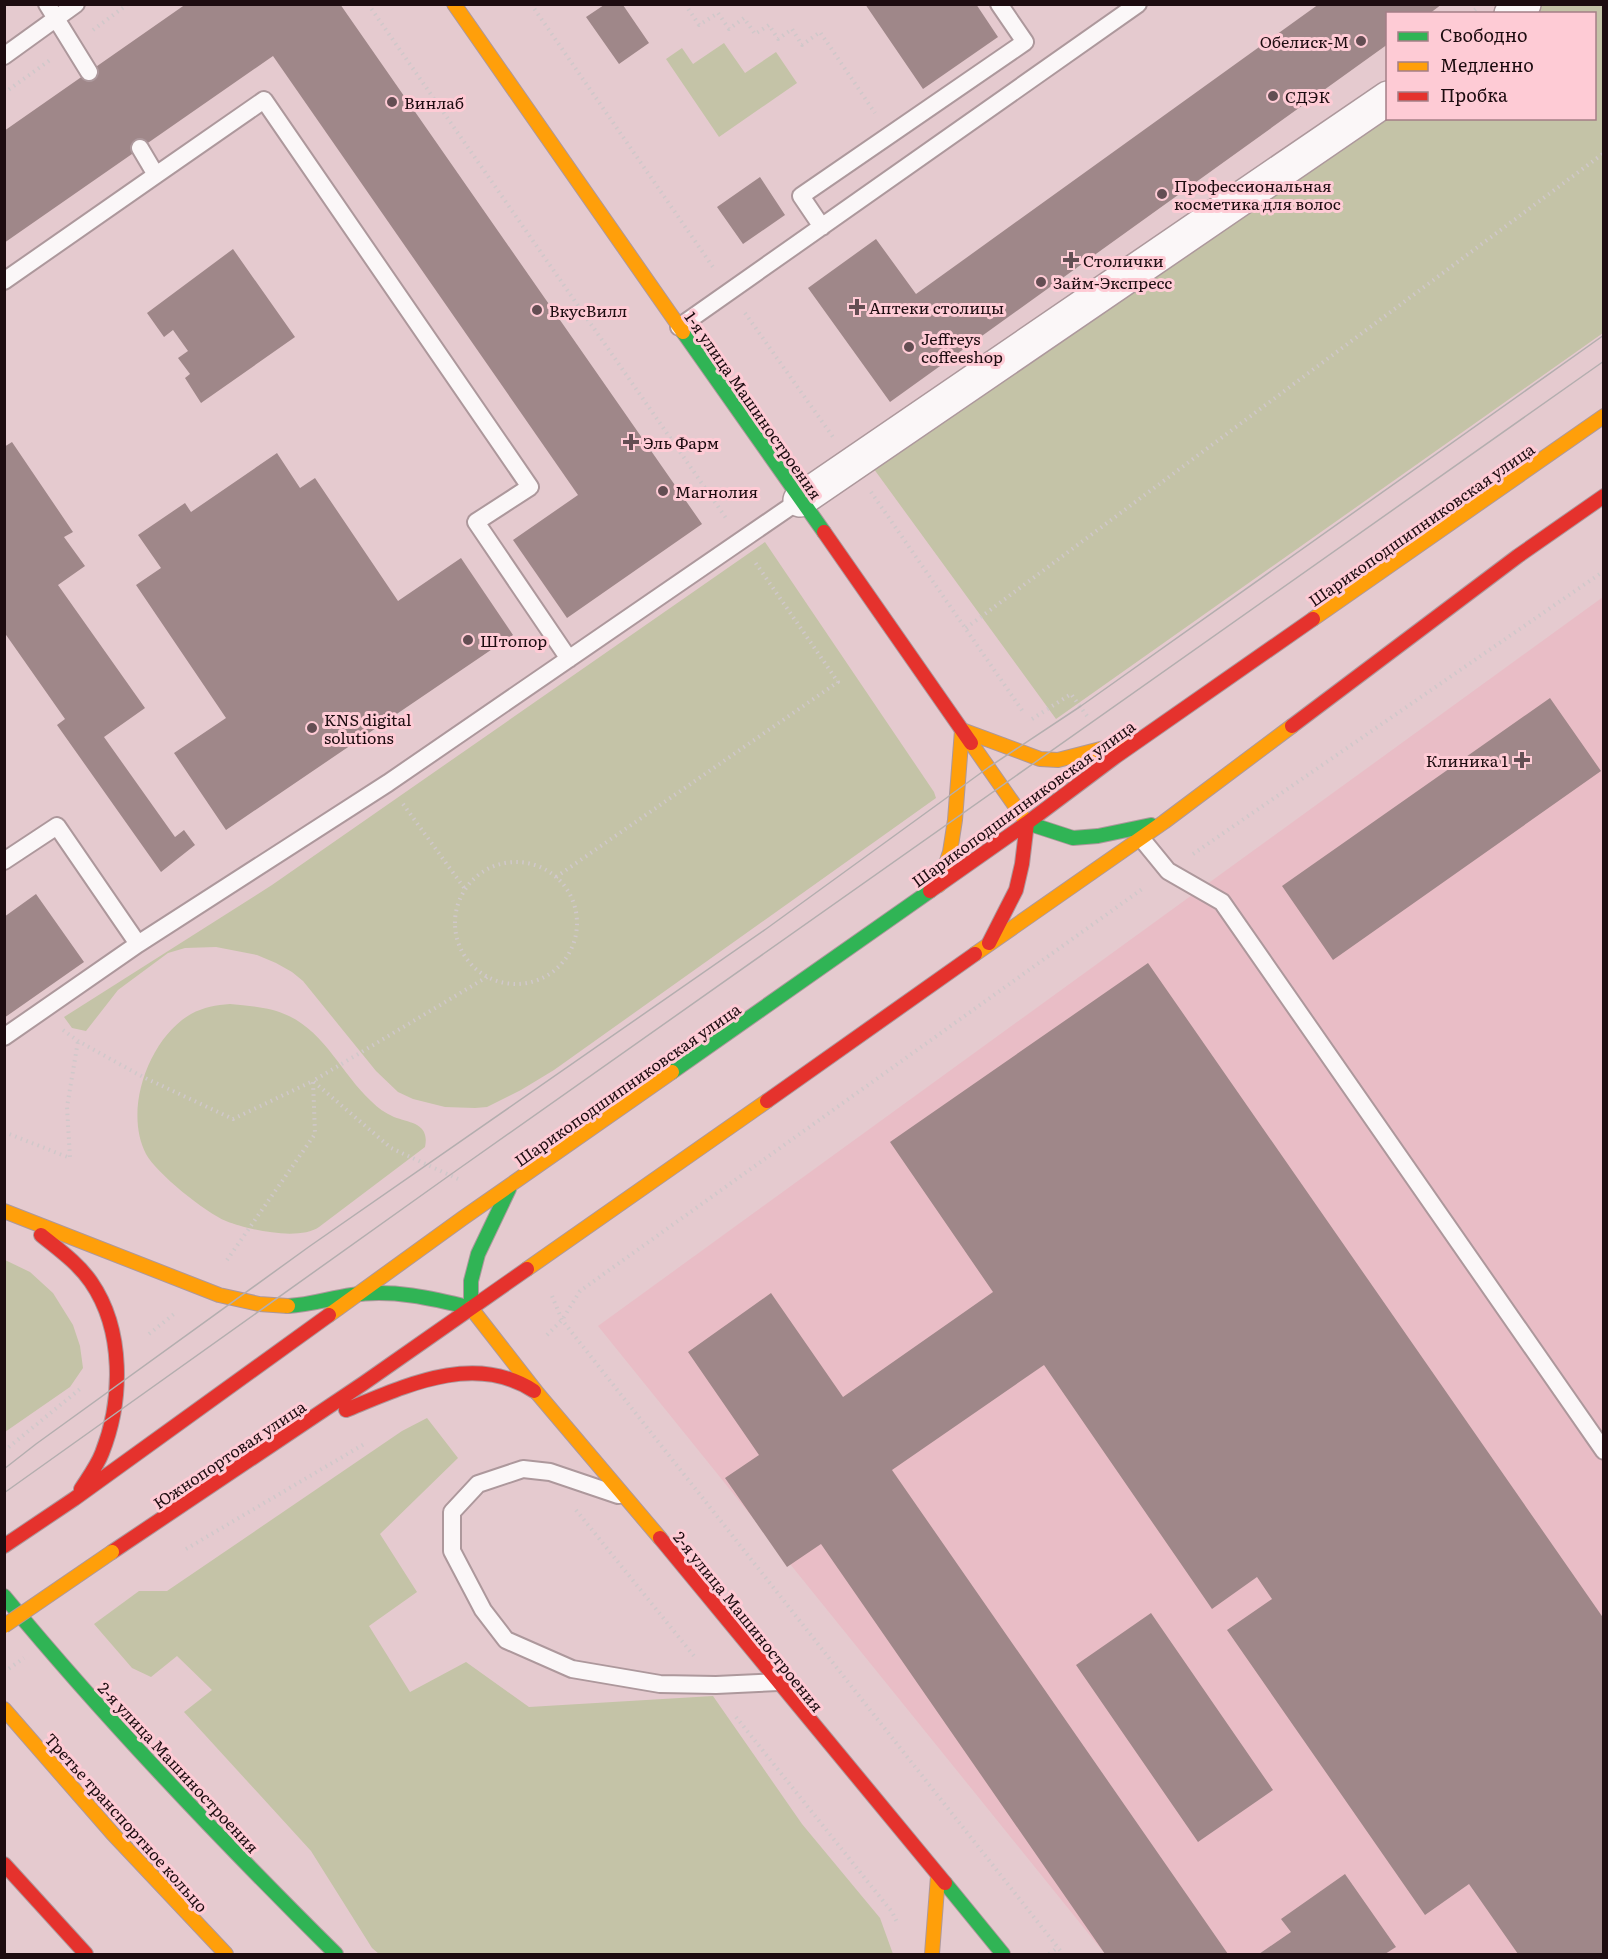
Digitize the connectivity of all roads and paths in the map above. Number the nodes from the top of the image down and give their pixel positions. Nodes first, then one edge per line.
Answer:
1 (76, 4) edge
2 (368, 4) edge
3 (454, 4) edge
4 (531, 4) edge
5 (685, 4) edge
6 (999, 4) edge
7 (1138, 4) edge
8 (52, 12) edge
9 (4, 56) edge
10 (89, 72) dead end
11 (1386, 99) edge
12 (890, 135) junction
13 (140, 148) dead end
14 (1604, 153) edge
15 (156, 175) junction
16 (822, 227) junction
17 (4, 281) edge
18 (730, 292) junction
19 (679, 327) junction
20 (1604, 416) edge
21 (852, 464) junction
22 (1604, 496) edge
23 (800, 500) junction
24 (741, 541) junction
25 (966, 628) junction
26 (569, 659) junction
27 (1090, 723) dead end
28 (962, 730) junction
29 (1143, 737) junction
30 (401, 801) dead end
31 (1164, 822) junction
32 (1027, 823) junction
33 (1141, 838) junction
34 (4, 861) edge
35 (1168, 871) junction
36 (556, 877) junction
37 (939, 885) junction
38 (465, 889) junction
39 (138, 944) junction
40 (986, 947) junction
41 (487, 977) junction
42 (45, 1011) junction
43 (4, 1037) edge
44 (78, 1041) junction
45 (313, 1081) junction
46 (4, 1132) edge
47 (464, 1182) dead end
48 (511, 1185) junction
49 (4, 1211) edge
50 (21, 1219) junction
51 (250, 1228) dead end
52 (357, 1294) junction
53 (552, 1296) dead end
54 (471, 1308) junction
55 (562, 1320) junction
56 (548, 1335) dead end
57 (538, 1394) junction
58 (29, 1433) dead end
59 (284, 1437) junction
60 (366, 1443) dead end
61 (1604, 1451) edge
62 (4, 1452) edge
63 (627, 1498) junction
64 (74, 1499) junction
65 (576, 1510) dead end
66 (4, 1546) edge
67 (183, 1551) dead end
68 (4, 1596) edge
69 (4, 1626) edge
70 (694, 1657) dead end
71 (778, 1682) junction
72 (4, 1709) edge
73 (736, 1717) dead end
74 (4, 1864) edge
75 (938, 1876) junction
76 (901, 1930) dead end
77 (1058, 1948) junction
78 (86, 1954) edge
79 (226, 1954) edge
80 (336, 1954) edge
81 (932, 1954) edge
82 (1003, 1954) edge
83 (1049, 1954) edge
84 (1063, 1954) edge

1 - 8 lane
2 - 24 path
3 - 19 main road, 1-я улица Машиностроения
4 - 18 path
5 - 12 path
6 - 12 lane
7 - 16 lane
8 - 9 lane
8 - 10 lane
11 - 21 street
12 - 16 lane
13 - 15 lane
14 - 25 path
15 - 17 lane
15 - 26 lane
16 - 18 lane
18 - 19 lane
18 - 21 path
19 - 23 main road, 1-я улица Машиностроения
20 - 29 main road, Шарикоподшипниковская улица
21 - 23 street
21 - 25 path
22 - 31 main road
23 - 24 lane
23 - 28 main road, 1-я улица Машиностроения
24 - 26 lane
24 - 36 path
25 - 27 path
26 - 39 lane
28 - 29 main road
28 - 32 main road, 1-я улица Машиностроения
28 - 37 main road
29 - 32 main road, Шарикоподшипниковская улица
30 - 38 path
31 - 32 main road
31 - 33 main road
32 - 37 main road, Шарикоподшипниковская улица
32 - 40 main road
33 - 35 lane
33 - 40 main road
34 - 39 lane
35 - 55 path
35 - 61 lane
36 - 38 path
36 - 41 path
37 - 48 main road, Шарикоподшипниковская улица
38 - 41 path
39 - 42 lane
40 - 54 main road
41 - 45 path
42 - 43 lane
42 - 44 path
44 - 45 path
44 - 46 path
45 - 47 path
45 - 51 path
48 - 52 main road, Шарикоподшипниковская улица
48 - 54 main road
49 - 50 main road
50 - 52 main road
50 - 64 main road
52 - 54 main road
52 - 64 main road
53 - 55 path
54 - 57 main road, 2-я улица Машиностроения
54 - 59 main road, Южнопортовая улица
55 - 56 path
55 - 77 path
57 - 59 main road
57 - 63 main road, 2-я улица Машиностроения
58 - 62 path
59 - 69 main road, Южнопортовая улица, bridge
60 - 67 path
63 - 71 main road, 2-я улица Машиностроения
63 - 71 lane
64 - 66 main road
65 - 70 path
68 - 80 main road, 2-я улица Машиностроения
71 - 75 main road, 2-я улица Машиностроения
72 - 79 main road, Третье транспортное кольцо
73 - 76 path
74 - 78 main road
75 - 81 main road
75 - 82 main road, 2-я улица Машиностроения
77 - 83 path
77 - 84 path

